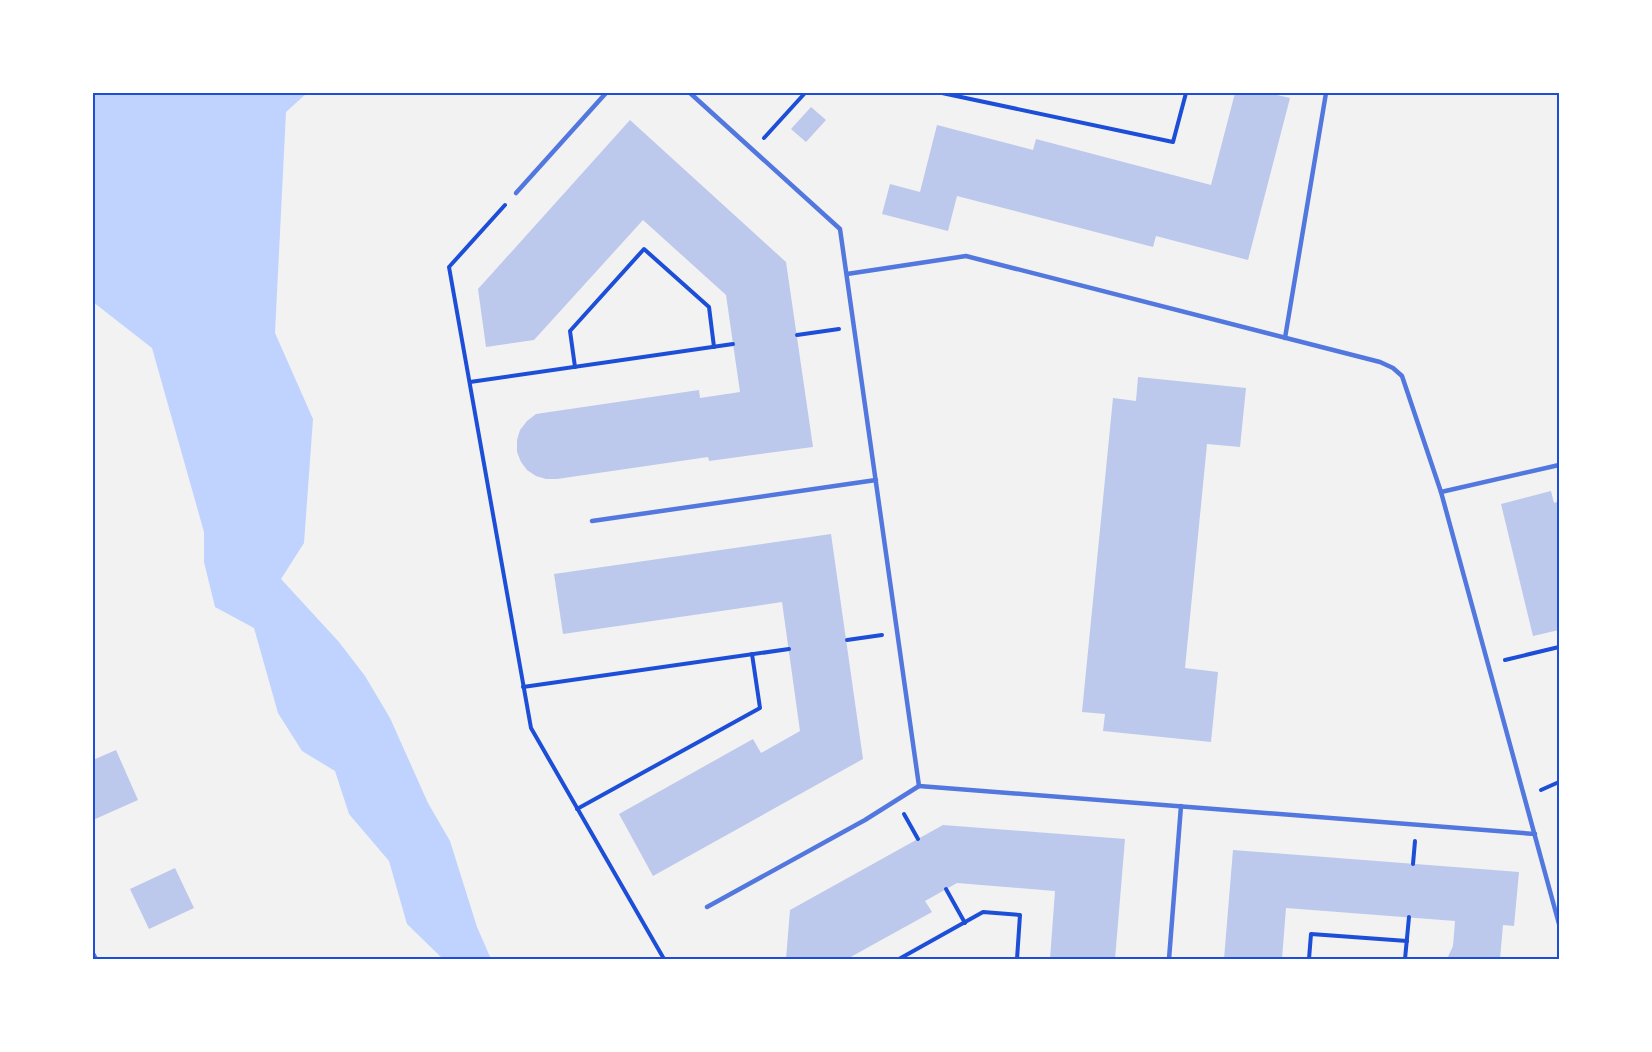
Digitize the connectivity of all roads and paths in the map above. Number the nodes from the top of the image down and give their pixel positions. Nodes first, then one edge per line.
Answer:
1 (606, 93) edge
2 (690, 93) edge
3 (805, 93) edge
4 (942, 93) edge
5 (1186, 93) edge
6 (1326, 93) edge
7 (754, 150) junction
8 (516, 192) joint
9 (847, 274) junction
10 (854, 327) junction
11 (797, 335) dead end
12 (1285, 338) junction
13 (733, 344) dead end
14 (714, 347) junction
15 (575, 367) junction
16 (469, 382) junction
17 (1559, 465) edge
18 (876, 480) junction
19 (1442, 492) junction
20 (591, 521) dead end
21 (897, 633) junction
22 (847, 640) dead end
23 (1559, 647) edge
24 (789, 649) dead end
25 (752, 654) junction
26 (1490, 664) junction
27 (523, 687) junction
28 (919, 786) junction
29 (897, 800) junction
30 (1181, 806) junction
31 (577, 809) junction
32 (1535, 834) junction
33 (918, 839) dead end
34 (946, 889) dead end
35 (707, 907) dead end
36 (1409, 917) dead end
37 (965, 923) junction
38 (1559, 924) edge
39 (1407, 941) junction
40 (93, 955) edge
41 (95, 959) edge
42 (664, 959) edge
43 (899, 959) edge
44 (1017, 959) edge
45 (1169, 959) edge
46 (1309, 959) edge
47 (1405, 959) edge

1 - 8 lane
2 - 7 lane
3 - 7 path
4 - 5 path
6 - 12 lane
7 - 9 lane
8 - 16 path
9 - 10 lane
9 - 12 lane
10 - 11 path
10 - 18 lane
12 - 19 lane
13 - 14 path
14 - 15 path
14 - 15 path
15 - 16 path
16 - 27 path
17 - 19 lane
18 - 20 lane
18 - 21 lane
19 - 26 lane
21 - 22 path
21 - 28 lane
23 - 26 path
24 - 25 path
25 - 27 path
25 - 31 path
26 - 32 lane
27 - 31 path
28 - 29 lane
28 - 30 lane
29 - 33 path
29 - 35 lane
30 - 32 lane
30 - 45 lane
31 - 42 path
32 - 38 lane
34 - 37 path
36 - 39 path
37 - 43 path
37 - 44 path
39 - 46 path
39 - 47 path
40 - 41 street

